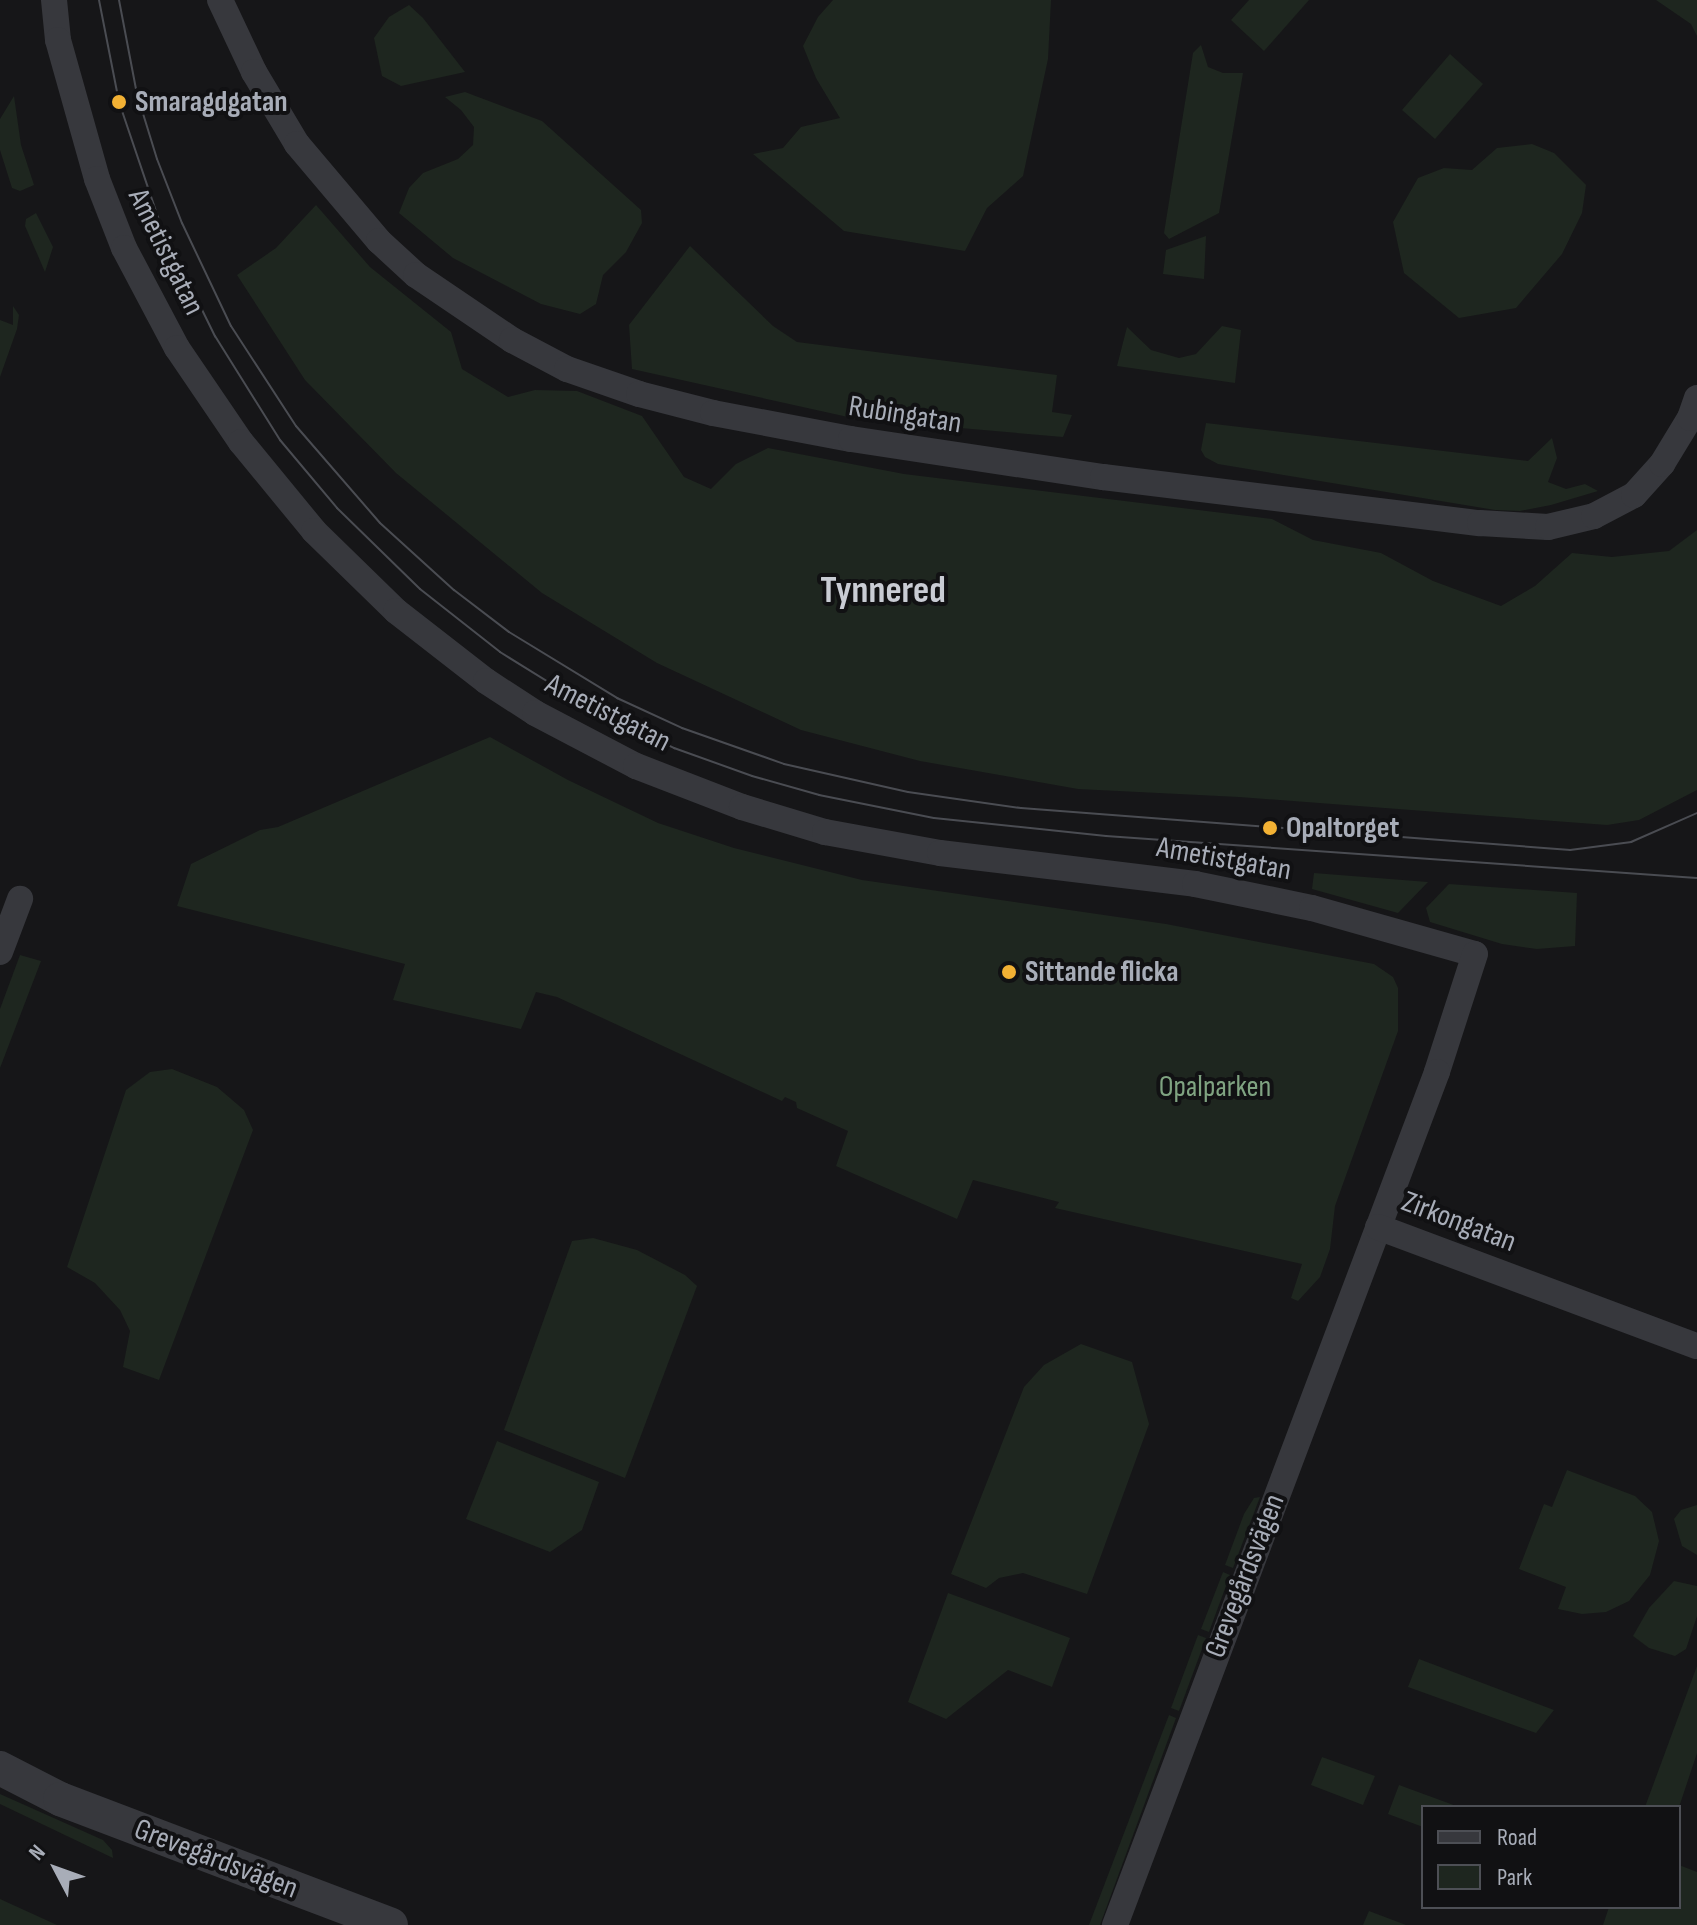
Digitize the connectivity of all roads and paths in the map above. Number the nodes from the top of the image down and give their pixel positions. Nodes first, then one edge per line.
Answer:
1 (54, 0) edge
2 (220, 0) edge
3 (1697, 398) edge
4 (20, 899) dead end
5 (0, 952) edge
6 (1475, 954) joint
7 (1378, 1227) junction
8 (1697, 1346) edge
9 (0, 1768) edge
10 (391, 1925) edge
11 (1115, 1925) edge

1 - 6 street, Ametistgatan
2 - 3 street, Rubingatan
4 - 5 street
6 - 7 street, Zirkongatan
7 - 8 street, Zirkongatan
7 - 11 street, Grevegårdsvägen
9 - 10 street, Grevegårdsvägen

